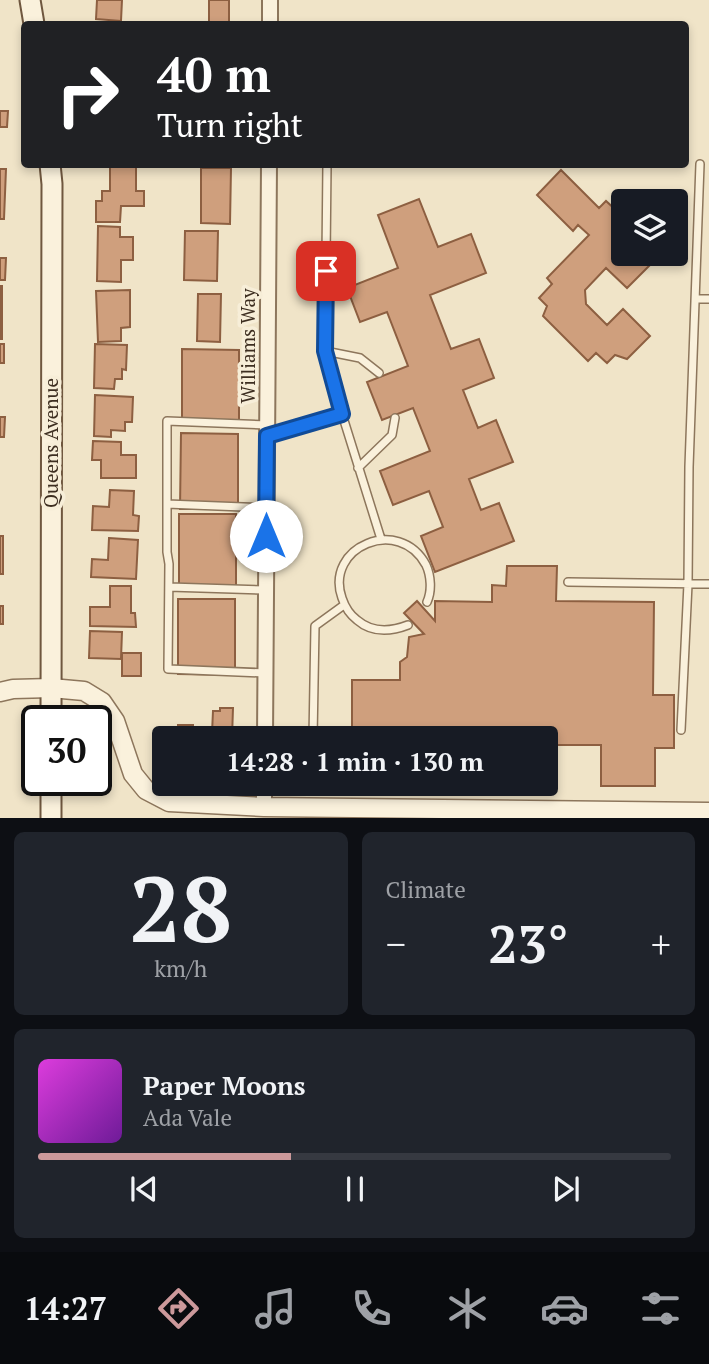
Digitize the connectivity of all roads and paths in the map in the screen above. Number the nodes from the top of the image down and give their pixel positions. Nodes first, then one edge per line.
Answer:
1 (30, 0) edge
2 (270, 0) edge
3 (34, 21) edge
4 (270, 21) edge
5 (700, 164) dead end
6 (50, 168) edge
7 (269, 168) edge
8 (327, 168) edge
9 (696, 299) junction
10 (709, 299) edge
11 (325, 351) junction
12 (379, 373) dead end
13 (342, 414) junction
14 (395, 418) dead end
15 (267, 430) junction
16 (358, 468) junction
17 (167, 504) junction
18 (266, 508) junction
19 (381, 539) junction
20 (568, 582) dead end
21 (688, 584) junction
22 (709, 584) edge
23 (169, 587) junction
24 (266, 590) junction
25 (427, 602) dead end
26 (344, 605) junction
27 (408, 625) dead end
28 (265, 673) junction
29 (51, 688) junction
30 (0, 692) edge
31 (51, 705) edge
32 (265, 726) edge
33 (313, 726) edge
34 (681, 730) dead end
35 (51, 796) edge
36 (264, 796) edge
37 (264, 807) junction
38 (709, 811) edge
39 (51, 818) edge

1 - 3 main road
2 - 4 street
5 - 9 lane
6 - 29 main road, Queens Avenue
7 - 15 street, Williams Way
8 - 11 lane
9 - 10 lane
9 - 21 lane
11 - 12 lane
11 - 13 lane
13 - 15 lane
13 - 16 lane
14 - 16 lane
15 - 17 lane
15 - 18 street, Williams Way
16 - 19 lane
17 - 18 lane
17 - 23 lane
18 - 24 street, Williams Way
19 - 25 lane
19 - 26 lane
20 - 21 lane
21 - 22 lane
21 - 34 lane
23 - 24 lane
23 - 28 lane
24 - 28 street, Williams Way
26 - 27 lane
26 - 33 lane
28 - 32 street, Williams Way
29 - 30 street
29 - 31 main road, Queens Avenue
29 - 37 street
35 - 39 main road
36 - 37 street
37 - 38 street

